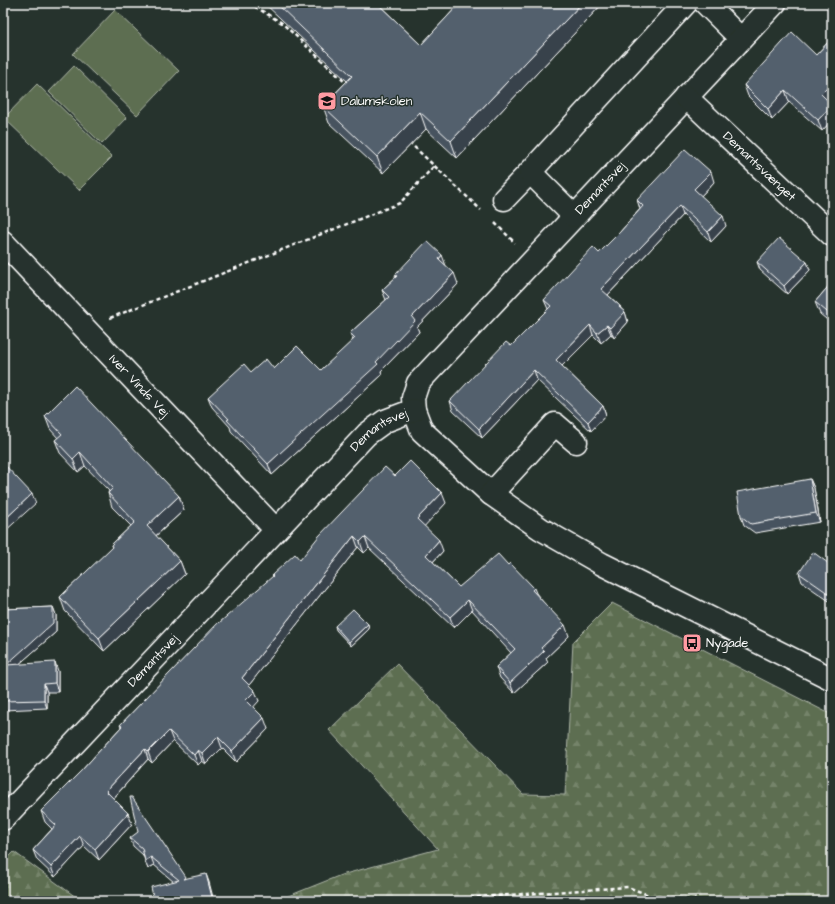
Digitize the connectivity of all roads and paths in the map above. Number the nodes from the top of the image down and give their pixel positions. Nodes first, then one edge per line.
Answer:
1 (249, 3) edge
2 (686, 3) edge
3 (704, 3) edge
4 (775, 3) edge
5 (741, 40) junction
6 (350, 87) edge
7 (686, 97) junction
8 (406, 140) edge
9 (530, 172) junction
10 (504, 200) dead end
11 (574, 216) junction
12 (832, 235) edge
13 (3, 242) edge
14 (90, 334) junction
15 (414, 410) junction
16 (576, 442) dead end
17 (491, 494) junction
18 (276, 530) junction
19 (832, 679) edge
20 (3, 820) edge
21 (421, 901) edge
22 (712, 901) edge

1 - 6 path
2 - 9 street
3 - 5 street
4 - 5 street, Demantsvej
5 - 7 street, Demantsvej
7 - 11 street, Demantsvej
7 - 12 street, Demantsvænget
8 - 14 path
9 - 10 street
9 - 11 street
11 - 15 street, Demantsvej
13 - 14 street, Iver Vinds Vej
14 - 18 street, Iver Vinds Vej
15 - 17 street
15 - 18 street, Demantsvej
16 - 17 street
17 - 19 street
18 - 20 street, Demantsvej
21 - 22 path

